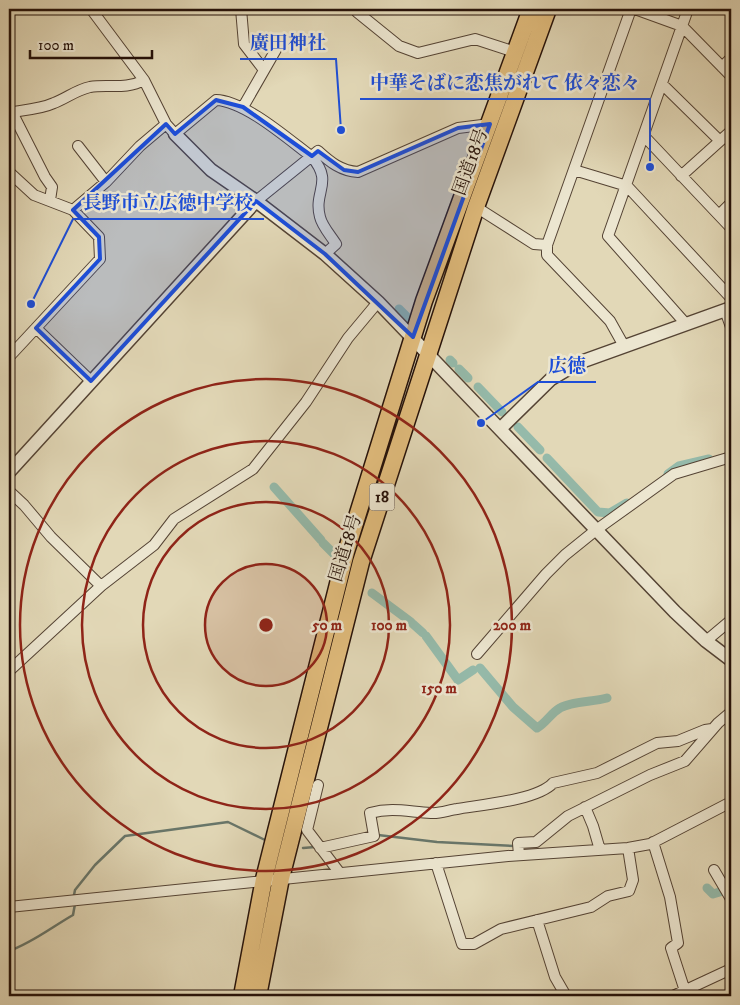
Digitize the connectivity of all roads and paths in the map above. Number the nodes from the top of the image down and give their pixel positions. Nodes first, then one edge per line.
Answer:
1 (91, 9) edge
2 (241, 9) edge
3 (356, 9) edge
4 (531, 9) edge
5 (548, 9) edge
6 (631, 9) edge
7 (635, 9) edge
8 (688, 9) edge
9 (682, 26) junction
10 (282, 39) dead end
11 (515, 52) junction
12 (731, 58) edge
13 (722, 67) junction
14 (264, 70) junction
15 (731, 76) edge
16 (144, 80) junction
17 (662, 84) junction
18 (243, 107) junction
19 (10, 110) edge
20 (166, 124) junction
21 (490, 124) junction
22 (731, 131) edge
23 (175, 134) junction
24 (644, 136) junction
25 (720, 141) junction
26 (78, 146) dead end
27 (312, 157) junction
28 (574, 170) junction
29 (9, 172) edge
30 (681, 176) junction
31 (106, 182) junction
32 (627, 186) junction
33 (50, 200) junction
34 (256, 201) junction
35 (731, 203) edge
36 (476, 207) junction
37 (73, 210) junction
38 (719, 215) junction
39 (731, 228) edge
40 (547, 245) junction
41 (325, 254) junction
42 (731, 298) edge
43 (378, 302) junction
44 (728, 309) edge
45 (686, 324) junction
46 (731, 327) edge
47 (36, 328) junction
48 (413, 337) junction
49 (624, 346) junction
50 (429, 355) junction
51 (9, 357) edge
52 (91, 381) junction
53 (500, 429) junction
54 (731, 457) edge
55 (9, 472) edge
56 (9, 491) edge
57 (596, 530) junction
58 (101, 586) junction
59 (731, 620) edge
60 (706, 642) junction
61 (477, 654) dead end
62 (731, 660) edge
63 (9, 671) edge
64 (731, 712) edge
65 (712, 729) junction
66 (318, 785) dead end
67 (731, 804) edge
68 (585, 807) junction
69 (653, 842) junction
70 (320, 848) junction
71 (628, 848) junction
72 (600, 850) junction
73 (520, 855) junction
74 (436, 863) junction
75 (714, 870) dead end
76 (339, 872) junction
77 (281, 878) junction
78 (264, 880) junction
79 (731, 899) edge
80 (9, 907) edge
81 (538, 920) junction
82 (731, 969) edge
83 (686, 990) junction
84 (242, 996) edge
85 (258, 996) edge
86 (566, 996) edge
87 (672, 996) edge

1 - 16 street
2 - 14 street
3 - 11 street
4 - 11 highway, 国道18号 / 18
5 - 36 highway, 国道18号 / 18
6 - 28 street
7 - 9 street
8 - 9 street
9 - 13 street
9 - 17 street
10 - 14 street
11 - 21 highway, 国道18号 / 18
12 - 13 street
13 - 15 street
14 - 18 street
16 - 19 street
16 - 20 street
17 - 24 street
17 - 25 street
18 - 23 street
18 - 27 street
19 - 33 street
20 - 23 street
20 - 31 street
21 - 27 street
21 - 48 highway, 国道18号 / 18
22 - 25 street
23 - 34 street
24 - 30 street
24 - 32 street
25 - 30 street
26 - 31 street
27 - 34 street
27 - 41 street
28 - 32 street
28 - 40 street
29 - 33 street
30 - 38 street
31 - 37 street
32 - 42 street
32 - 45 street
33 - 37 street
34 - 41 street
34 - 52 street
35 - 38 street
36 - 40 street
36 - 50 highway, 国道18号 / 18
37 - 47 street
38 - 39 street
40 - 49 street
41 - 43 street
43 - 48 street
43 - 58 street
44 - 45 street
44 - 46 street
45 - 49 street
47 - 51 street
47 - 52 street
48 - 50 street
48 - 78 highway, 国道18号 / 18
49 - 53 street
50 - 53 street
50 - 77 highway, 国道18号 / 18
52 - 55 street
53 - 57 street
54 - 57 street
56 - 58 street
57 - 60 street
57 - 61 street
58 - 63 street
59 - 60 street
60 - 62 street
64 - 65 street
65 - 68 street
65 - 70 street
66 - 70 street
67 - 69 street
68 - 72 street
68 - 73 street
69 - 71 street
69 - 83 street
70 - 76 street
71 - 72 street
71 - 81 street
72 - 73 street
73 - 74 street
74 - 76 street
74 - 81 street
75 - 79 street
76 - 77 street
77 - 78 street
77 - 85 highway, 国道18号 / 18
78 - 80 street
78 - 84 highway, 国道18号 / 18
81 - 86 street
82 - 83 street
83 - 87 street

